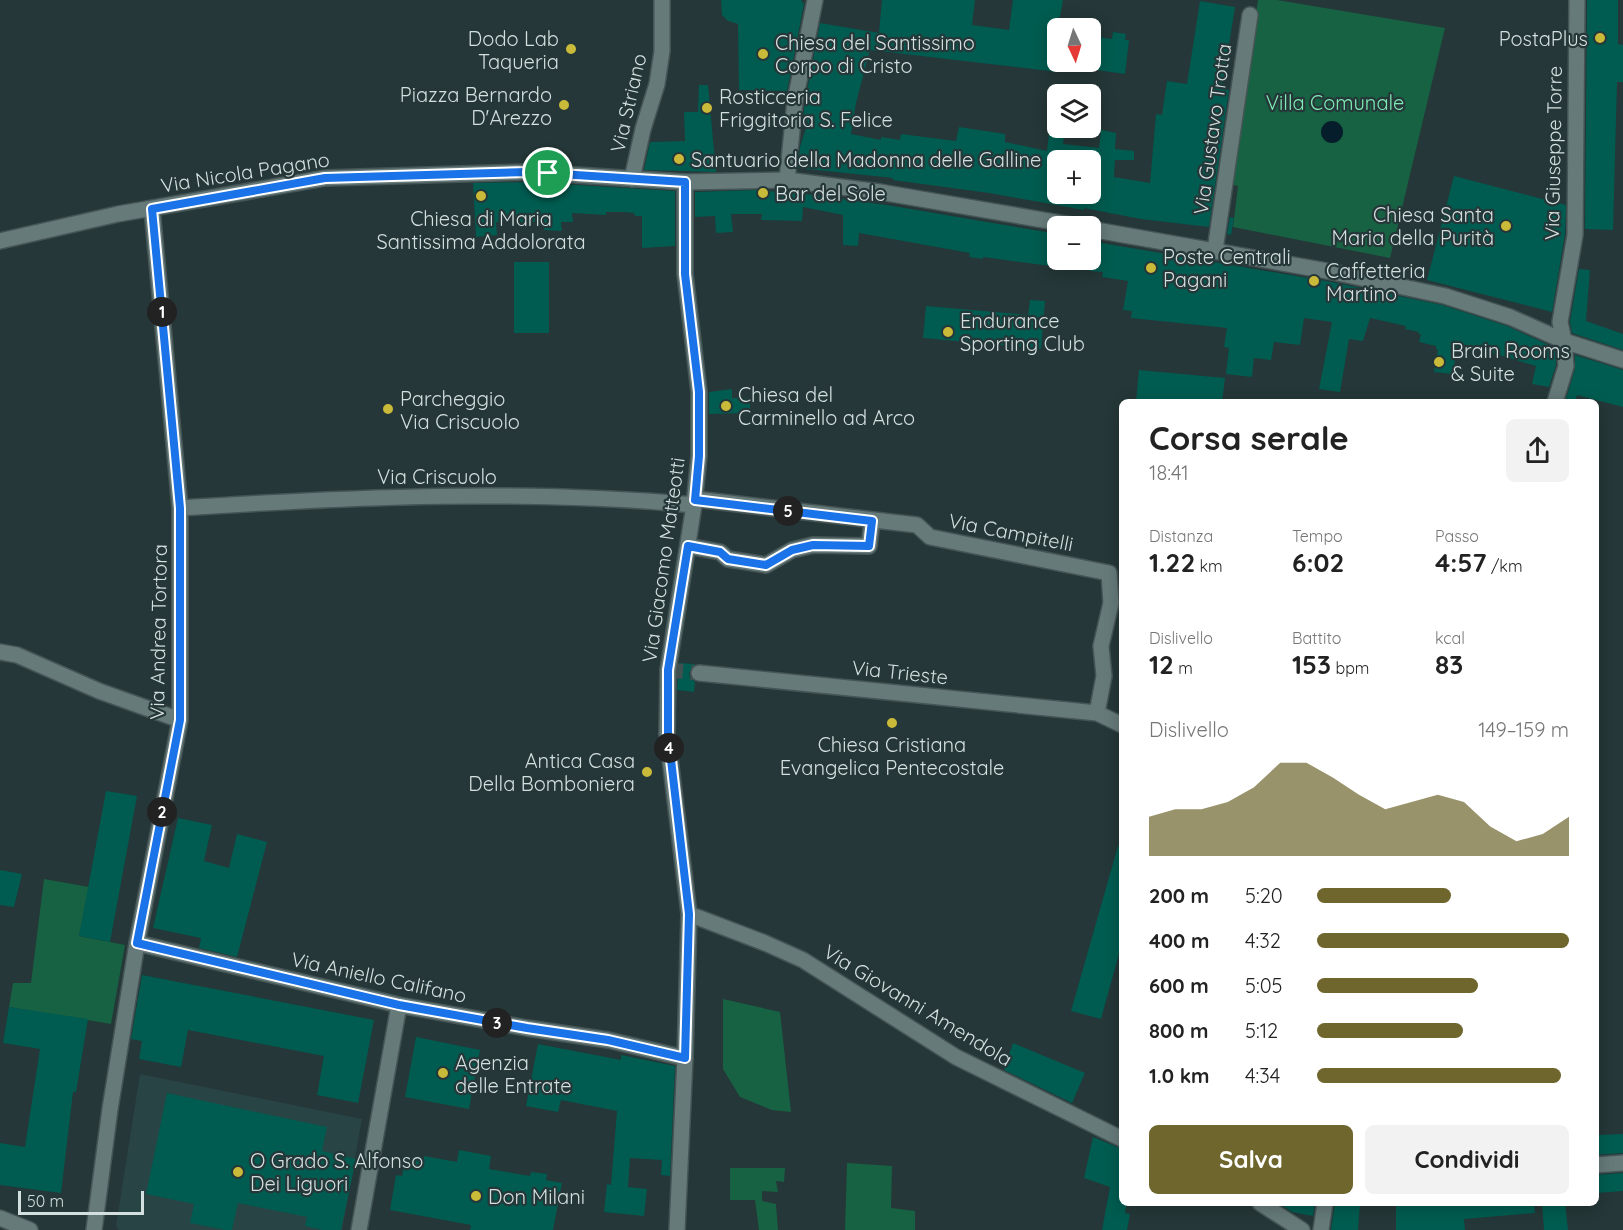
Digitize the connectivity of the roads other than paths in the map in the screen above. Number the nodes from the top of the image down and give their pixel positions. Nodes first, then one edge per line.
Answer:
1 (662, 0) edge
2 (815, 0) edge
3 (1577, 0) edge
4 (1250, 15) dead end
5 (632, 179) junction
6 (787, 180) junction
7 (685, 182) junction
8 (152, 209) junction
9 (1047, 221) edge
10 (1101, 231) edge
11 (0, 242) edge
12 (1215, 250) junction
13 (1564, 341) junction
14 (1623, 360) edge
15 (1556, 399) edge
16 (694, 502) junction
17 (180, 508) junction
18 (872, 521) junction
19 (688, 546) junction
20 (0, 652) edge
21 (699, 673) tunnel mouth
22 (1097, 713) junction
23 (180, 720) junction
24 (1119, 724) edge
25 (689, 914) junction
26 (137, 943) junction
27 (399, 1005) junction
28 (685, 1058) junction
29 (1119, 1138) edge
30 (1623, 1163) edge
31 (1599, 1165) edge
32 (1265, 1206) edge
33 (1325, 1206) edge
34 (0, 1218) edge
35 (30, 1230) edge
36 (94, 1230) edge
37 (359, 1230) edge
38 (677, 1230) edge
39 (1302, 1230) edge
40 (1321, 1230) edge

1 - 5 street, Via Striano
2 - 6 street
3 - 13 street, Via Giuseppe Torre
4 - 12 street, Via Gustavo Trotta
5 - 7 street
5 - 8 street, Via Nicola Pagano
6 - 7 street
6 - 9 street
7 - 16 street, Via Giacomo Matteotti
8 - 11 street, Via Nicola Pagano
8 - 17 street, Via Andrea Tortora
10 - 12 street
12 - 13 street
13 - 14 street
13 - 15 street, Via Giuseppe Torre
16 - 17 street, Via Criscuolo
16 - 18 street, Via Campitelli
16 - 19 street, Via Giacomo Matteotti
17 - 23 street, Via Andrea Tortora
18 - 19 street
18 - 22 street, Via Campitelli
19 - 25 street, Via Giacomo Matteotti
20 - 23 street
21 - 22 street, Via Trieste
22 - 24 street, Via Trieste
23 - 26 street, Via Andrea Tortora
25 - 28 street, Via Giacomo Matteotti
25 - 29 street, Via Giovanni Amendola
26 - 27 street, Via Aniello Califano
26 - 36 street, Via Andrea Tortora
27 - 28 street, Via Aniello Califano
27 - 37 street
28 - 38 street, Via Giacomo Matteotti
30 - 31 street
32 - 39 street
33 - 40 street
34 - 35 street

